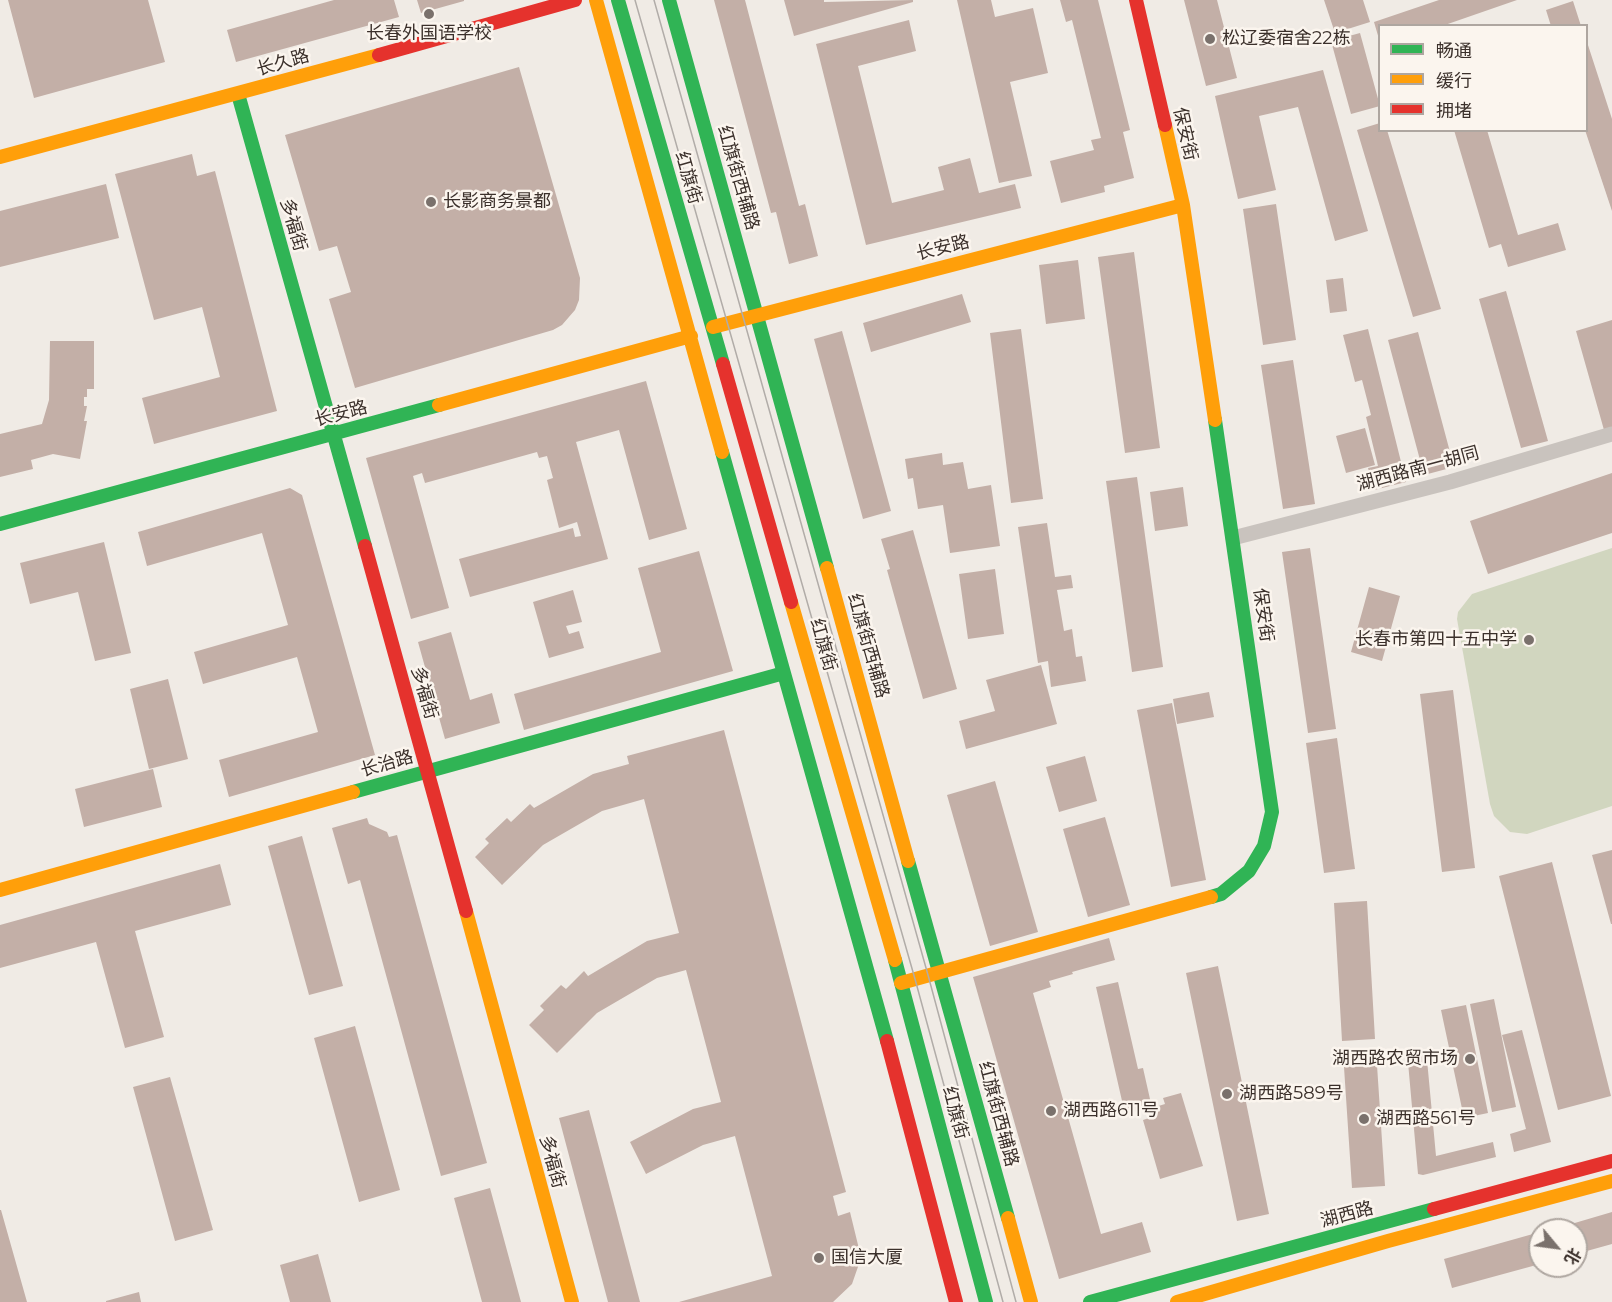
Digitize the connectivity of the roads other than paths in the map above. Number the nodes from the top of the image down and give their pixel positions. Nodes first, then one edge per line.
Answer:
1 (574, 0) edge
2 (596, 0) edge
3 (618, 0) edge
4 (669, 0) edge
5 (1136, 0) edge
6 (238, 94) junction
7 (0, 157) edge
8 (1184, 205) junction
9 (757, 314) junction
10 (713, 327) junction
11 (691, 336) junction
12 (1612, 434) edge
13 (333, 435) junction
14 (0, 524) edge
15 (1233, 538) junction
16 (784, 672) junction
17 (428, 771) junction
18 (0, 890) edge
19 (940, 972) junction
20 (901, 983) junction
21 (1612, 1161) edge
22 (1612, 1181) edge
23 (572, 1302) edge
24 (956, 1302) edge
25 (986, 1302) edge
26 (1031, 1302) edge
27 (1090, 1302) edge
28 (1177, 1302) edge

1 - 6 street, 长久路
2 - 11 street
3 - 10 street, 红旗街
4 - 9 street, 红旗街西辅路
5 - 8 street, 保安街
6 - 7 street, 长久路
6 - 13 street, 多福街
8 - 9 street, 长安路
8 - 15 street, 保安街
9 - 10 street, 长安路
9 - 19 street, 红旗街西辅路
10 - 20 street, 红旗街
11 - 13 street, 长安路
11 - 16 street
12 - 15 street, 湖西路南一胡同
13 - 14 street, 长安路
13 - 17 street, 多福街
15 - 19 street, 保安街
16 - 17 street, 长治路
16 - 24 street
17 - 18 street, 长治路
17 - 23 street, 多福街
19 - 20 street, 保安街
19 - 26 street, 红旗街西辅路
20 - 25 street, 红旗街
21 - 27 street, 湖西路
22 - 28 street, 湖西路

